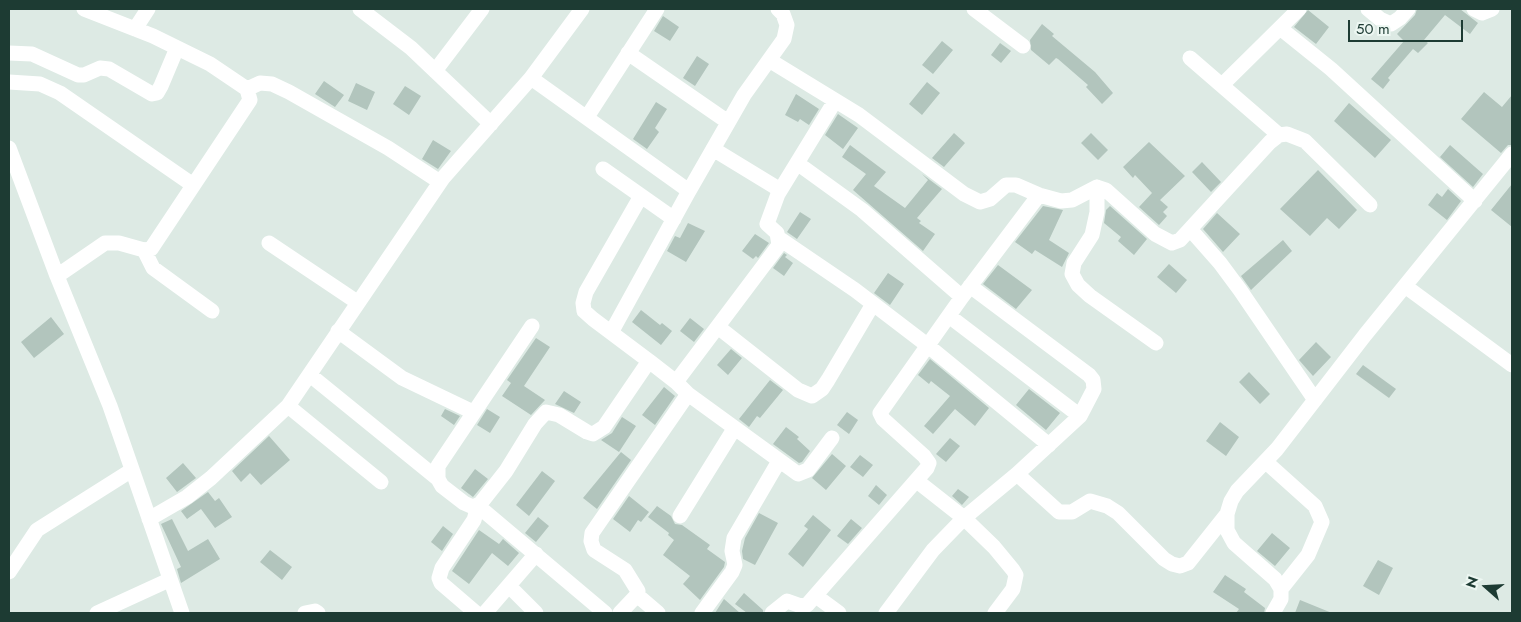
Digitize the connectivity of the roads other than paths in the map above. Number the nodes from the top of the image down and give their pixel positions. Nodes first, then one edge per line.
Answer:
1 (84, 9) edge
2 (148, 9) edge
3 (360, 9) edge
4 (482, 9) edge
5 (582, 9) edge
6 (657, 9) edge
7 (778, 9) edge
8 (974, 9) edge
9 (1299, 9) edge
10 (1368, 9) edge
11 (1408, 9) edge
12 (1474, 9) edge
13 (1492, 9) edge
14 (1280, 28) junction
15 (136, 29) junction
16 (1023, 46) dead end
17 (178, 48) junction
18 (9, 53) edge
19 (628, 54) junction
20 (1190, 58) dead end
21 (769, 60) junction
22 (435, 70) junction
23 (531, 78) junction
24 (9, 82) edge
25 (1222, 85) junction
26 (247, 89) junction
27 (835, 101) junction
28 (587, 117) junction
29 (728, 122) junction
30 (490, 124) junction
31 (1279, 135) junction
32 (712, 149) junction
33 (1512, 154) edge
34 (10, 156) edge
35 (797, 163) junction
36 (603, 169) dead end
37 (1507, 170) edge
38 (440, 182) junction
39 (193, 185) junction
40 (1097, 188) junction
41 (689, 191) junction
42 (778, 194) junction
43 (1039, 195) junction
44 (641, 196) junction
45 (1475, 201) junction
46 (1370, 205) dead end
47 (674, 219) junction
48 (1190, 229) junction
49 (780, 239) junction
50 (268, 243) dead end
51 (144, 250) junction
52 (57, 276) junction
53 (1405, 286) junction
54 (966, 291) junction
55 (357, 302) junction
56 (873, 304) junction
57 (212, 311) dead end
58 (949, 316) junction
59 (532, 326) dead end
60 (718, 327) junction
61 (338, 331) junction
62 (612, 331) junction
63 (1156, 343) dead end
64 (927, 345) junction
65 (649, 361) junction
66 (1512, 365) edge
67 (310, 376) junction
68 (676, 382) junction
69 (688, 394) junction
70 (1315, 400) junction
71 (288, 406) junction
72 (473, 412) junction
73 (1080, 416) junction
74 (734, 429) junction
75 (832, 438) dead end
76 (1049, 445) junction
77 (778, 461) junction
78 (1266, 462) junction
79 (132, 470) junction
80 (1017, 474) junction
81 (438, 479) junction
82 (917, 481) junction
83 (382, 482) dead end
84 (478, 506) junction
85 (1227, 514) junction
86 (680, 516) dead end
87 (149, 518) junction
88 (964, 518) junction
89 (536, 554) junction
90 (9, 572) edge
91 (169, 580) junction
92 (509, 586) junction
93 (1281, 589) junction
94 (637, 595) junction
95 (816, 596) junction
96 (1277, 612) edge
97 (97, 613) edge
98 (182, 613) edge
99 (305, 613) edge
100 (318, 613) edge
101 (476, 613) edge
102 (485, 613) edge
103 (536, 613) edge
104 (605, 613) edge
105 (620, 613) edge
106 (658, 613) edge
107 (702, 613) edge
108 (772, 613) edge
109 (839, 613) edge
110 (886, 613) edge
111 (995, 613) edge

1 - 15 street
2 - 15 street
3 - 22 street
4 - 22 street
5 - 23 street
6 - 19 street
7 - 21 street
8 - 16 street
9 - 14 street
10 - 11 street
12 - 13 street
14 - 25 street
14 - 45 street
15 - 17 street
17 - 18 street
17 - 26 street
19 - 28 street
19 - 29 street
20 - 25 street
21 - 27 street
21 - 29 street
22 - 30 street
23 - 28 street
23 - 30 street
24 - 39 street
25 - 31 street
26 - 38 street
26 - 39 street
27 - 35 street
27 - 43 street
28 - 41 street
29 - 32 street
30 - 38 street
31 - 46 street
31 - 48 street
32 - 41 street
32 - 42 street
33 - 37 street
34 - 52 street
35 - 42 street
35 - 54 street
36 - 44 street
37 - 45 street
38 - 55 street
39 - 51 street
40 - 43 street
40 - 48 street
40 - 63 street
41 - 47 street
42 - 49 street
43 - 54 street
44 - 47 street
44 - 62 street
45 - 53 street
47 - 62 street
48 - 70 street
49 - 56 street
49 - 60 street
50 - 55 street
51 - 52 street
51 - 57 street
52 - 79 street
53 - 66 street
53 - 70 street
54 - 58 street
54 - 73 street
55 - 61 street
56 - 60 street
56 - 64 street
58 - 64 street
58 - 73 street
59 - 72 street
60 - 68 street
61 - 67 street
61 - 72 street
62 - 65 street
64 - 76 street
64 - 82 street
65 - 68 street
65 - 84 street
67 - 71 street
67 - 81 street
68 - 69 street
69 - 74 street
69 - 94 street
70 - 78 street
71 - 83 street
71 - 87 street
72 - 81 street
73 - 76 street
74 - 77 street
74 - 86 street
75 - 77 street
76 - 80 street
77 - 107 street
78 - 85 street
78 - 93 street
79 - 87 street
79 - 90 street
80 - 85 street
80 - 88 street
81 - 84 street
82 - 88 street
82 - 95 street
84 - 89 street
84 - 101 street
85 - 93 street
87 - 91 street
88 - 110 street
88 - 111 street
89 - 92 street
89 - 104 street
91 - 97 street
91 - 98 street
92 - 102 street
92 - 103 street
93 - 96 street
94 - 105 street
94 - 106 street
95 - 108 street
95 - 109 street
99 - 100 street

